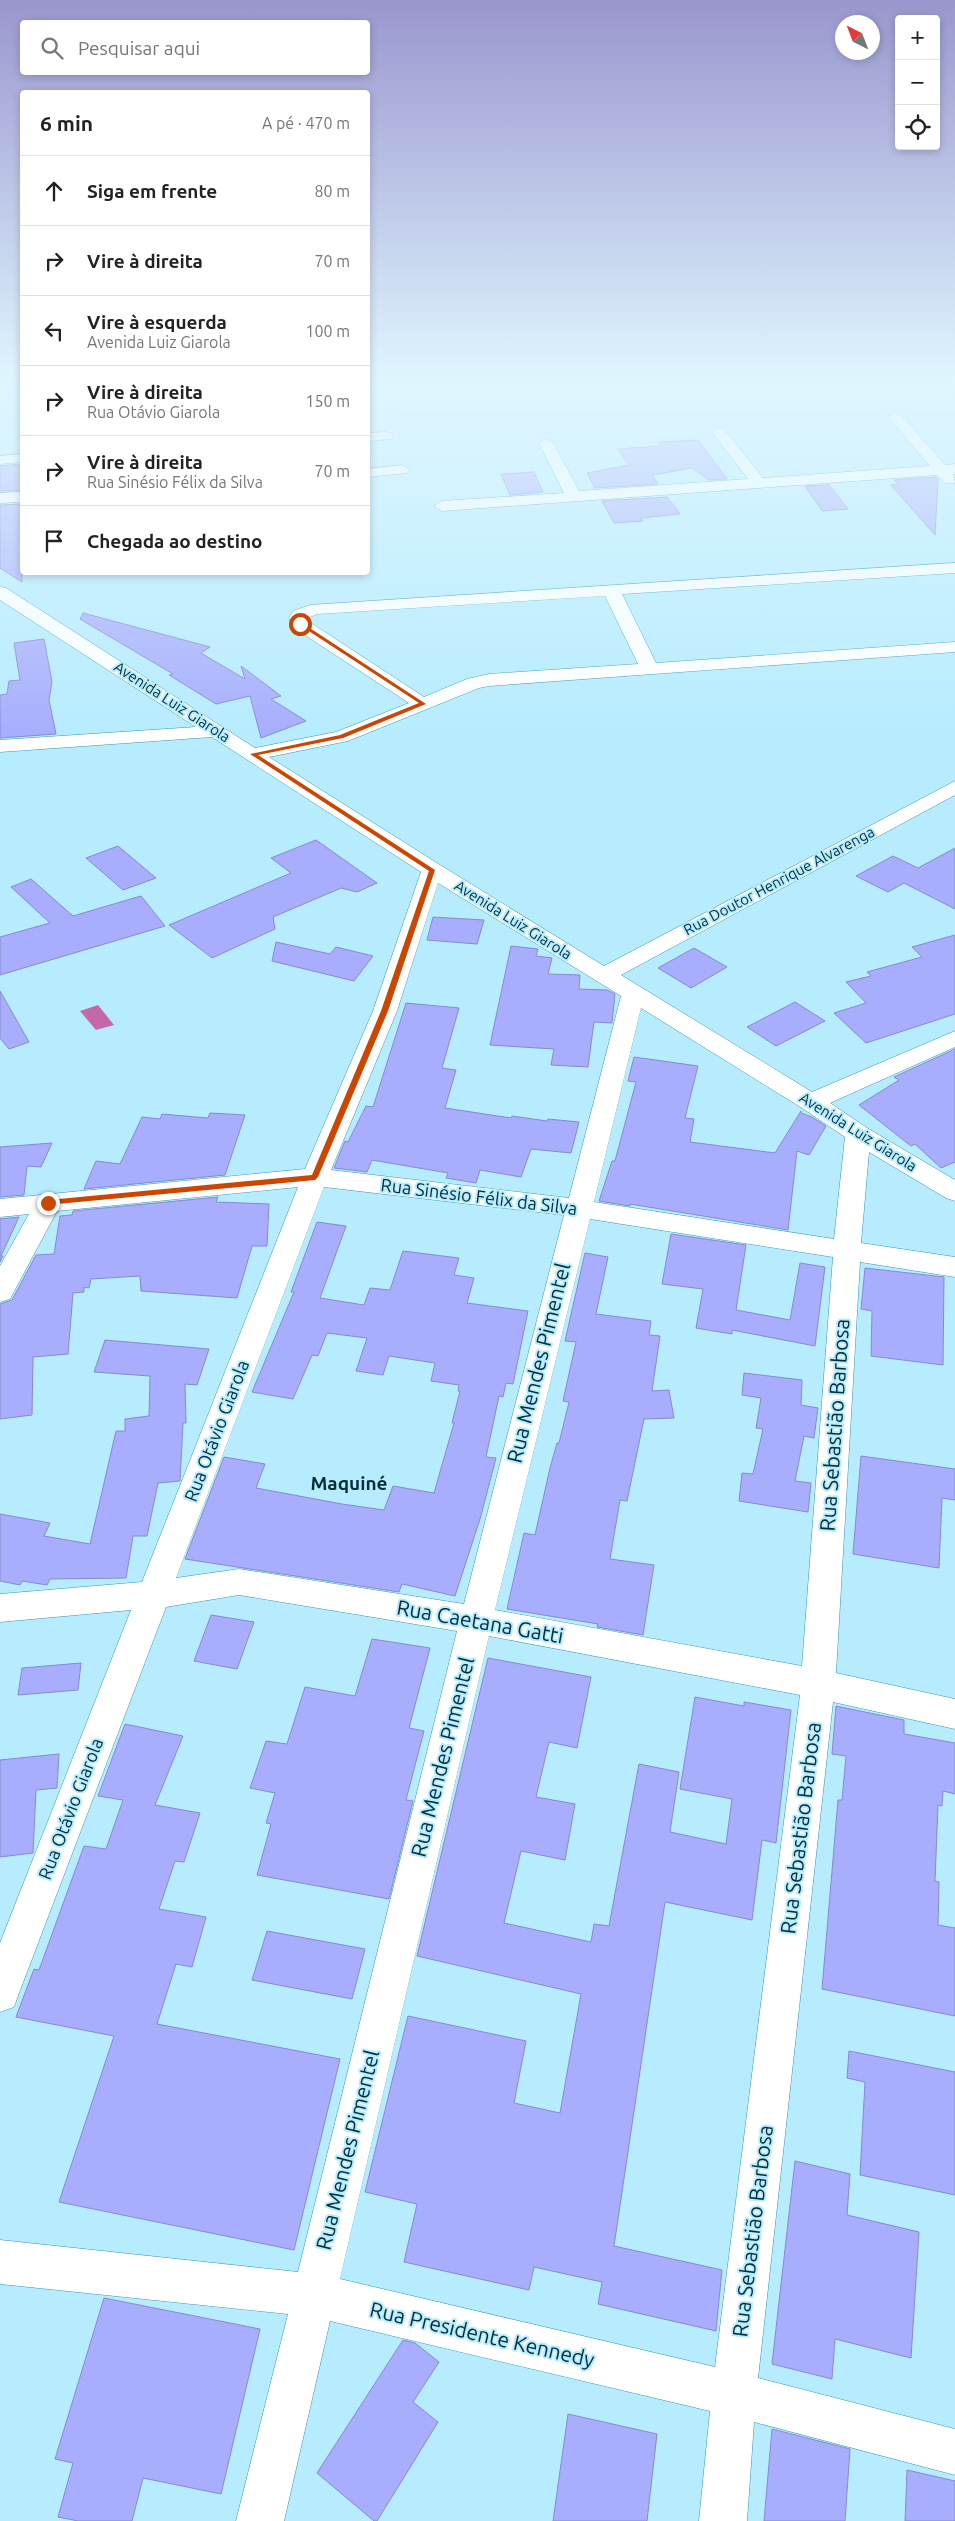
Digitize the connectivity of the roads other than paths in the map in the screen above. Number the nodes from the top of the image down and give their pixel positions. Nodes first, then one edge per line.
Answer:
1 (574, 496) joint
2 (579, 496) edge
3 (20, 497) edge
4 (0, 498) edge
5 (442, 506) dead end
6 (955, 568) edge
7 (611, 590) junction
8 (0, 592) edge
9 (955, 646) edge
10 (650, 669) junction
11 (424, 704) junction
12 (217, 731) junction
13 (0, 746) edge
14 (253, 754) junction
15 (955, 788) edge
16 (432, 870) junction
17 (604, 975) junction
18 (633, 994) junction
19 (955, 1038) edge
20 (811, 1102) junction
21 (858, 1134) junction
22 (315, 1177) junction
23 (955, 1192) edge
24 (48, 1203) junction
25 (0, 1208) edge
26 (577, 1208) junction
27 (847, 1248) junction
28 (955, 1266) edge
29 (0, 1292) edge
30 (153, 1595) junction
31 (0, 1608) edge
32 (476, 1620) junction
33 (818, 1684) junction
34 (955, 1714) edge
35 (0, 1992) edge
36 (0, 2262) edge
37 (313, 2295) junction
38 (734, 2394) junction
39 (955, 2452) edge
40 (260, 2521) edge
41 (723, 2521) edge

1 - 2 street
1 - 5 street
3 - 4 street
6 - 7 street
7 - 10 street
7 - 11 street
8 - 12 street, Avenida Luiz Giarola
9 - 10 street
10 - 11 street
11 - 14 street
12 - 13 street
12 - 14 street, Avenida Luiz Giarola
14 - 16 street, Avenida Luiz Giarola
15 - 17 street, Rua Doutor Henrique Alvarenga
16 - 17 street, Avenida Luiz Giarola
16 - 22 street, Rua Otávio Giarola
17 - 18 street, Avenida Luiz Giarola
18 - 20 street, Avenida Luiz Giarola
18 - 26 street, Rua Mendes Pimentel
19 - 20 street
20 - 21 street, Avenida Luiz Giarola
21 - 23 street, Avenida Luiz Giarola
21 - 27 street, Rua Sebastião Barbosa
22 - 24 street, Rua Sinésio Félix da Silva
22 - 26 street, Rua Sinésio Félix da Silva
22 - 30 street, Rua Otávio Giarola
24 - 25 street, Rua Sinésio Félix da Silva
24 - 29 street
26 - 27 street, Rua Sinésio Félix da Silva
26 - 32 street, Rua Mendes Pimentel
27 - 28 street, Rua Sinésio Félix da Silva
27 - 33 street, Rua Sebastião Barbosa
30 - 31 street, Rua Caetana Gatti
30 - 32 street, Rua Caetana Gatti
30 - 35 street, Rua Otávio Giarola
32 - 33 street, Rua Caetana Gatti
32 - 37 street, Rua Mendes Pimentel
33 - 34 street, Rua Caetana Gatti
33 - 38 street, Rua Sebastião Barbosa
36 - 37 street, Rua Presidente Kennedy
37 - 38 street, Rua Presidente Kennedy
37 - 40 street, Rua Mendes Pimentel
38 - 39 street, Rua Presidente Kennedy
38 - 41 street, Rua Sebastião Barbosa

